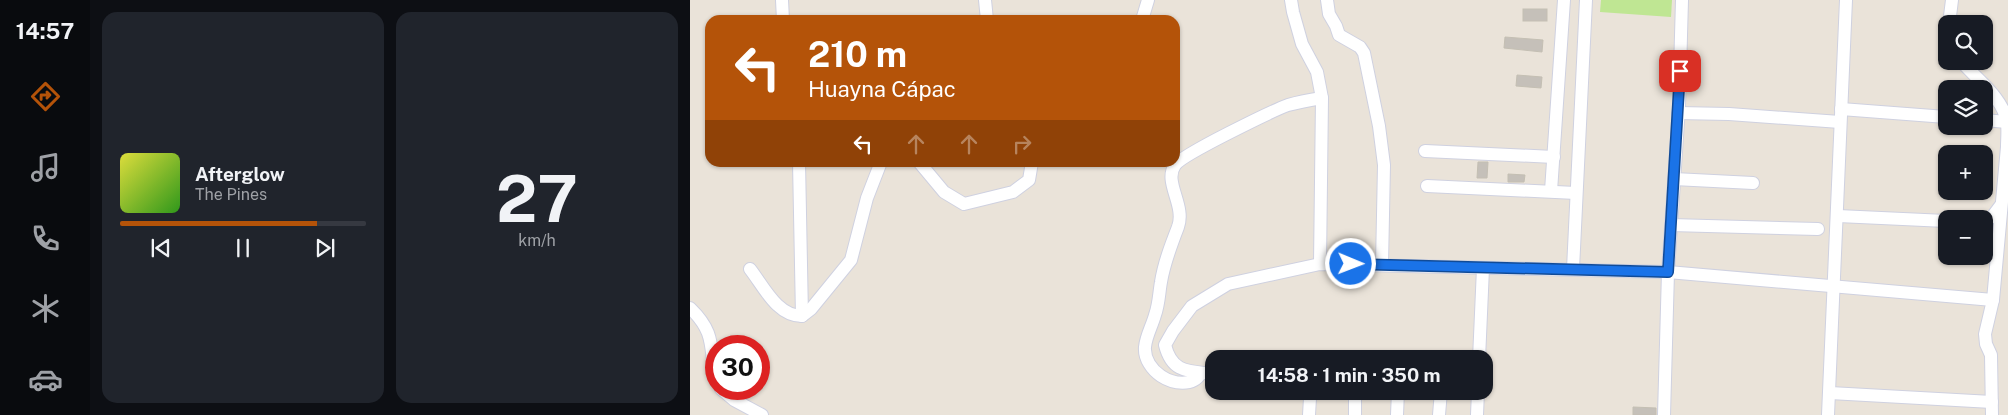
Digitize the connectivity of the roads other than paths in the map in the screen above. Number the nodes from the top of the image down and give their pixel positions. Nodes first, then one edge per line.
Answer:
1 (782, 0) edge
2 (984, 0) edge
3 (1148, 0) edge
4 (1292, 0) edge
5 (1327, 0) edge
6 (1564, 0) edge
7 (1586, 0) edge
8 (1682, 0) edge
9 (1846, 0) edge
10 (1952, 0) edge
11 (783, 15) edge
12 (986, 15) edge
13 (1144, 15) edge
14 (1950, 15) edge
15 (1969, 70) edge
16 (1322, 98) junction
17 (1841, 109) junction
18 (1678, 113) junction
19 (1938, 116) edge
20 (1993, 121) edge
21 (1840, 122) junction
22 (2007, 122) junction
23 (1425, 151) dead end
24 (1554, 157) junction
25 (1180, 161) edge
26 (799, 167) edge
27 (878, 167) edge
28 (923, 167) edge
29 (1031, 167) edge
30 (1174, 167) edge
31 (1674, 179) junction
32 (1754, 183) dead end
33 (1427, 186) dead end
34 (1551, 191) junction
35 (1576, 193) junction
36 (2001, 204) junction
37 (1838, 216) junction
38 (1993, 216) edge
39 (1938, 221) edge
40 (1671, 225) junction
41 (1818, 230) dead end
42 (1320, 264) junction
43 (1382, 265) junction
44 (1483, 268) junction
45 (750, 269) dead end
46 (1573, 269) junction
47 (1668, 272) junction
48 (1833, 285) junction
49 (1993, 300) junction
50 (690, 308) edge
51 (802, 316) junction
52 (709, 335) edge
53 (1479, 350) edge
54 (1205, 373) edge
55 (1205, 375) edge
56 (1830, 393) junction
57 (734, 400) edge
58 (1310, 400) edge
59 (1356, 400) edge
60 (1398, 400) edge
61 (1440, 400) edge
62 (1478, 400) edge
63 (1992, 402) junction
64 (762, 415) edge
65 (1309, 415) edge
66 (1355, 415) edge
67 (1397, 415) edge
68 (1439, 415) edge
69 (1477, 415) edge
70 (1664, 415) edge
71 (1828, 415) edge
72 (1992, 415) edge

1 - 11 street
2 - 12 street
3 - 13 street
4 - 16 street
5 - 43 street
6 - 24 street
7 - 35 street
8 - 18 street
9 - 17 street
10 - 14 street
15 - 22 street
16 - 25 street
16 - 42 street
17 - 19 street
17 - 21 street
18 - 21 street
18 - 31 street
20 - 22 street
21 - 37 street
22 - 36 street
23 - 24 street
24 - 34 street
26 - 51 street
27 - 51 street
28 - 29 street
30 - 55 street
31 - 32 street
31 - 40 street
33 - 34 street
34 - 35 street
35 - 46 street
36 - 38 street
36 - 49 street
37 - 39 street
37 - 48 street
40 - 41 street
40 - 47 street
42 - 43 street
42 - 54 street
43 - 44 street
44 - 46 street
44 - 53 street
45 - 51 street
46 - 47 street
47 - 48 street
47 - 70 street
48 - 49 street
48 - 56 street
49 - 63 street
50 - 52 street
56 - 63 street
56 - 71 street
57 - 64 street
58 - 65 street
59 - 66 street
60 - 67 street
61 - 68 street
62 - 69 street
63 - 72 street

